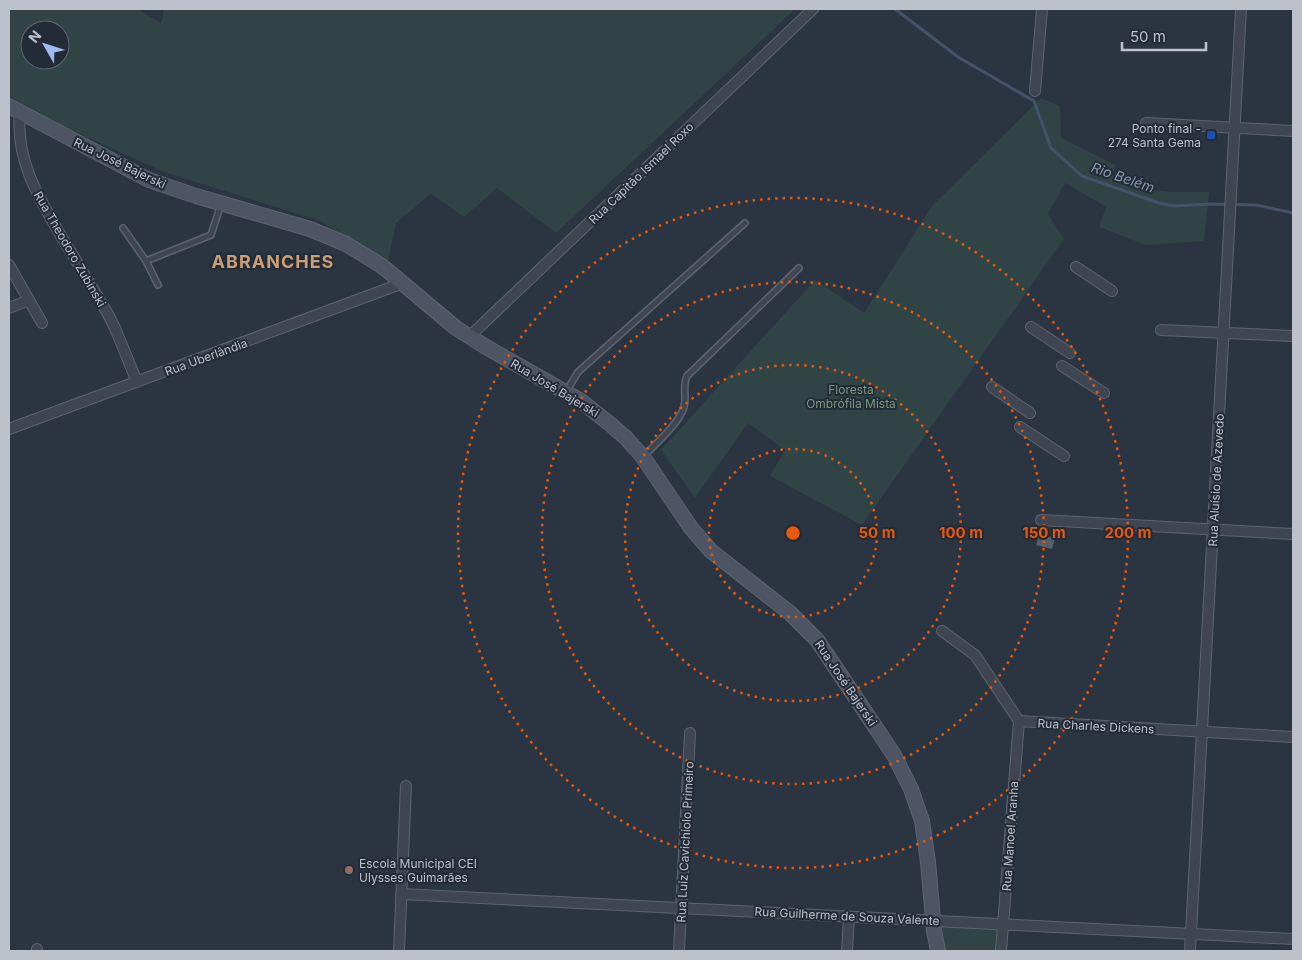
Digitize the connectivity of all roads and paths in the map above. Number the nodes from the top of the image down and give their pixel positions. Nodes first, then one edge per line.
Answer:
1 (813, 9) edge
2 (1042, 9) edge
3 (1241, 9) edge
4 (1035, 91) dead end
5 (14, 109) edge
6 (1146, 123) dead end
7 (1234, 128) junction
8 (1293, 131) edge
9 (221, 204) junction
10 (745, 223) dead end
11 (122, 228) dead end
12 (146, 261) junction
13 (9, 264) edge
14 (1076, 267) dead end
15 (799, 268) dead end
16 (403, 283) junction
17 (158, 286) dead end
18 (1112, 291) dead end
19 (29, 300) junction
20 (9, 308) edge
21 (42, 323) dead end
22 (1031, 327) dead end
23 (1161, 330) dead end
24 (1224, 333) junction
25 (469, 336) junction
26 (1293, 336) edge
27 (1070, 353) dead end
28 (1062, 366) dead end
29 (137, 382) junction
30 (992, 386) dead end
31 (565, 392) junction
32 (1104, 393) dead end
33 (1030, 413) dead end
34 (1020, 427) dead end
35 (9, 429) edge
36 (1064, 456) dead end
37 (643, 457) junction
38 (1041, 520) dead end
39 (1213, 530) junction
40 (1293, 534) edge
41 (942, 631) dead end
42 (1019, 722) junction
43 (1202, 732) junction
44 (690, 733) dead end
45 (1293, 737) edge
46 (406, 786) dead end
47 (401, 894) junction
48 (681, 908) junction
49 (849, 916) junction
50 (934, 921) junction
51 (1003, 924) junction
52 (1191, 934) junction
53 (1293, 938) edge
54 (399, 951) edge
55 (679, 951) edge
56 (847, 951) edge
57 (938, 951) edge
58 (1001, 951) edge
59 (1190, 951) edge

1 - 25 street, Rua Capitão Ismael Roxo
2 - 4 street
3 - 7 street, Rua Aluísio de Azevedo
5 - 9 main road, Rua José Bajerski
5 - 29 street, Rua Theodoro Zubinski
6 - 7 street
7 - 8 street
7 - 24 street, Rua Aluísio de Azevedo
9 - 12 lane
9 - 16 main road, Rua José Bajerski
10 - 31 lane
11 - 12 lane
12 - 17 lane
13 - 19 street
14 - 18 street
15 - 37 lane
16 - 25 main road, Rua José Bajerski
16 - 29 street, Rua Uberlândia
19 - 20 street
19 - 21 street
22 - 27 street
23 - 24 street
24 - 26 street
24 - 39 street, Rua Aluísio de Azevedo
25 - 31 main road, Rua José Bajerski
28 - 32 street
29 - 35 street, Rua Uberlândia
30 - 33 street
31 - 37 main road, Rua José Bajerski
34 - 36 street
37 - 50 main road, Rua José Bajerski
38 - 39 street
39 - 40 street
39 - 43 street, Rua Aluísio de Azevedo
41 - 42 street
42 - 43 street, Rua Charles Dickens
42 - 51 street, Rua Manoel Aranha
43 - 45 street, Rua Charles Dickens
43 - 52 street, Rua Aluísio de Azevedo
44 - 48 street, Rua Luiz Cavichiolo Primeiro
46 - 47 street
47 - 48 street, Rua Guilherme de Souza Valente
47 - 54 street
48 - 49 street, Rua Guilherme de Souza Valente
48 - 55 street, Rua Luiz Cavichiolo Primeiro
49 - 50 street, Rua Guilherme de Souza Valente
49 - 56 street
50 - 51 street, Rua Guilherme de Souza Valente
50 - 57 main road, Rua José Bajerski
51 - 52 street, Rua Guilherme de Souza Valente
51 - 58 street, Rua Manoel Aranha
52 - 53 street, Rua Guilherme de Souza Valente
52 - 59 street, Rua Aluísio de Azevedo

